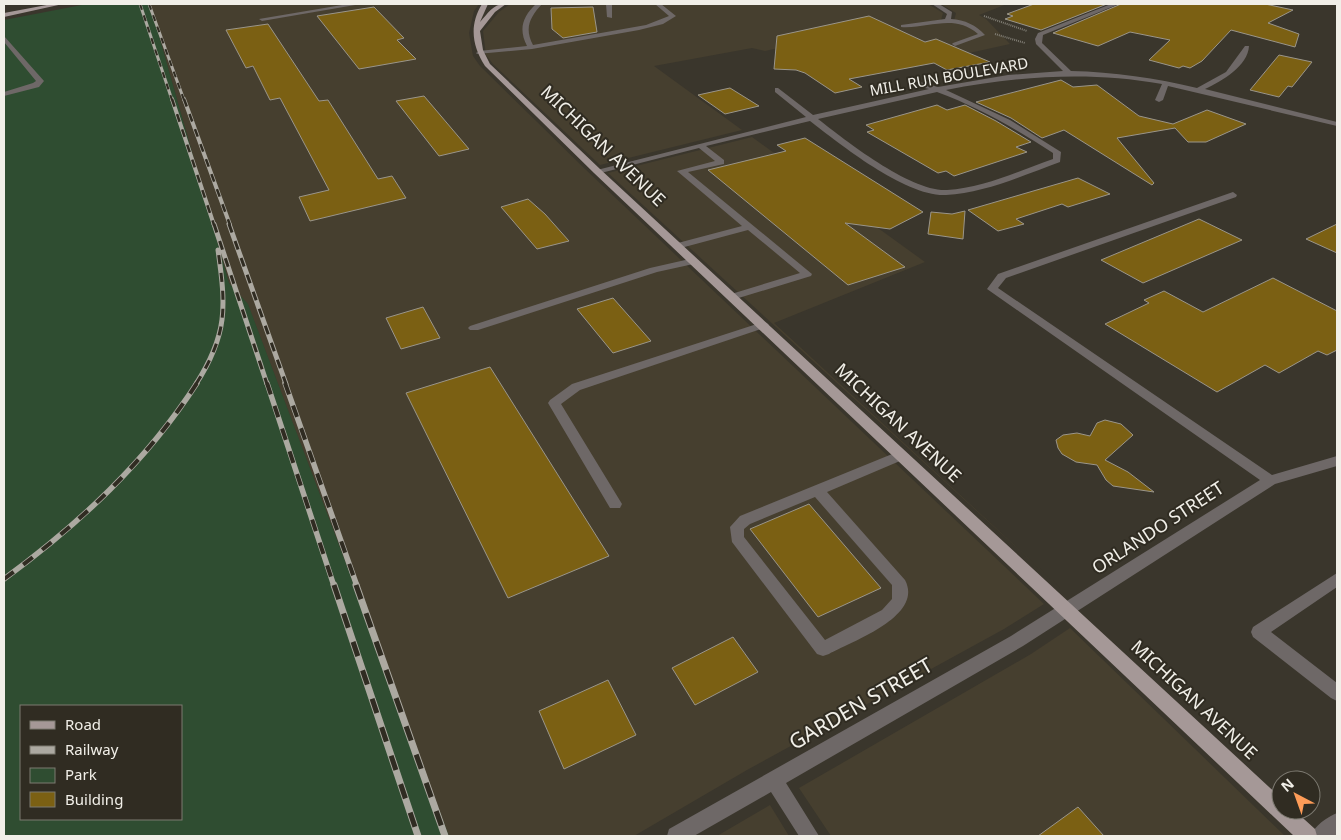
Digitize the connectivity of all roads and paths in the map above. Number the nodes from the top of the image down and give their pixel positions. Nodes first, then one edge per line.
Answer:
1 (60, 4) edge
2 (358, 4) edge
3 (485, 4) edge
4 (503, 4) edge
5 (539, 4) edge
6 (609, 4) edge
7 (658, 4) edge
8 (935, 4) edge
9 (1116, 4) edge
10 (4, 15) edge
11 (983, 16) dead end
12 (610, 17) dead end
13 (262, 19) dead end
14 (948, 19) junction
15 (903, 26) dead end
16 (476, 31) junction
17 (1029, 32) dead end
18 (994, 33) dead end
19 (4, 38) edge
20 (1027, 43) dead end
21 (955, 44) dead end
22 (531, 47) junction
23 (1247, 47) dead end
24 (479, 53) junction
25 (1068, 73) junction
26 (1166, 82) junction
27 (916, 83) dead end
28 (941, 89) junction
29 (1200, 89) junction
30 (778, 90) dead end
31 (4, 94) edge
32 (1159, 100) dead end
33 (811, 118) junction
34 (1337, 124) edge
35 (700, 145) junction
36 (597, 171) junction
37 (1233, 195) dead end
38 (750, 227) junction
39 (677, 246) junction
40 (694, 261) junction
41 (732, 297) junction
42 (762, 325) junction
43 (474, 328) dead end
44 (902, 455) junction
45 (1337, 461) edge
46 (1270, 480) junction
47 (817, 490) junction
48 (615, 504) dead end
49 (1337, 578) edge
50 (1067, 609) junction
51 (1337, 693) edge
52 (773, 779) junction
53 (1337, 822) edge
54 (676, 836) edge
55 (810, 836) edge
56 (1308, 836) edge
57 (1320, 836) edge

1 - 10 main road
2 - 13 street
3 - 16 main road
4 - 16 main road
5 - 22 street
6 - 12 street
7 - 22 street
8 - 14 street
9 - 25 street
11 - 17 path
14 - 15 street
14 - 21 street
16 - 24 main road
18 - 20 path
19 - 31 street
22 - 24 street
23 - 29 street
24 - 36 main road, MICHIGAN AVENUE
25 - 26 street, MILL RUN BOULEVARD
25 - 28 street, MILL RUN BOULEVARD
26 - 29 street, MILL RUN BOULEVARD
26 - 32 street
27 - 28 street
28 - 33 street, MILL RUN BOULEVARD
28 - 33 street
29 - 34 street, MILL RUN BOULEVARD
30 - 33 street
33 - 35 street, MILL RUN BOULEVARD
35 - 36 street, MILL RUN BOULEVARD
35 - 38 street
36 - 39 main road, MICHIGAN AVENUE
37 - 46 street
38 - 39 street
38 - 41 street
39 - 40 main road, MICHIGAN AVENUE
40 - 41 main road, MICHIGAN AVENUE
40 - 43 street
41 - 42 main road, MICHIGAN AVENUE
42 - 44 main road, MICHIGAN AVENUE
42 - 48 street
44 - 47 street
44 - 50 main road, MICHIGAN AVENUE
45 - 46 street, ORLANDO STREET
46 - 50 street, ORLANDO STREET
47 - 47 street
49 - 51 street
50 - 52 street, GARDEN STREET
50 - 56 main road, MICHIGAN AVENUE
52 - 54 street, GARDEN STREET
52 - 55 street
53 - 57 street

